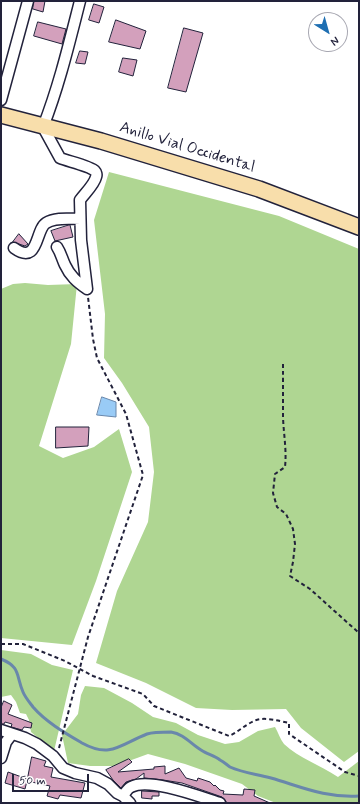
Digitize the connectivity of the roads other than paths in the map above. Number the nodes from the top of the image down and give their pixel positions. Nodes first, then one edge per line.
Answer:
1 (28, 1) edge
2 (80, 1) edge
3 (4, 77) edge
4 (1, 100) edge
5 (1, 115) edge
6 (43, 127) junction
7 (80, 219) junction
8 (359, 227) edge
9 (57, 247) dead end
10 (14, 248) dead end
11 (1, 730) edge
12 (12, 734) junction
13 (1, 758) edge
14 (126, 799) edge
15 (220, 803) edge

1 - 3 street
2 - 6 street
3 - 4 street
5 - 6 highway, Anillo Vial Occidental
6 - 7 street
6 - 8 highway, Anillo Vial Occidental
7 - 9 street
7 - 10 street
11 - 12 street
12 - 13 street
12 - 14 street
14 - 15 street

